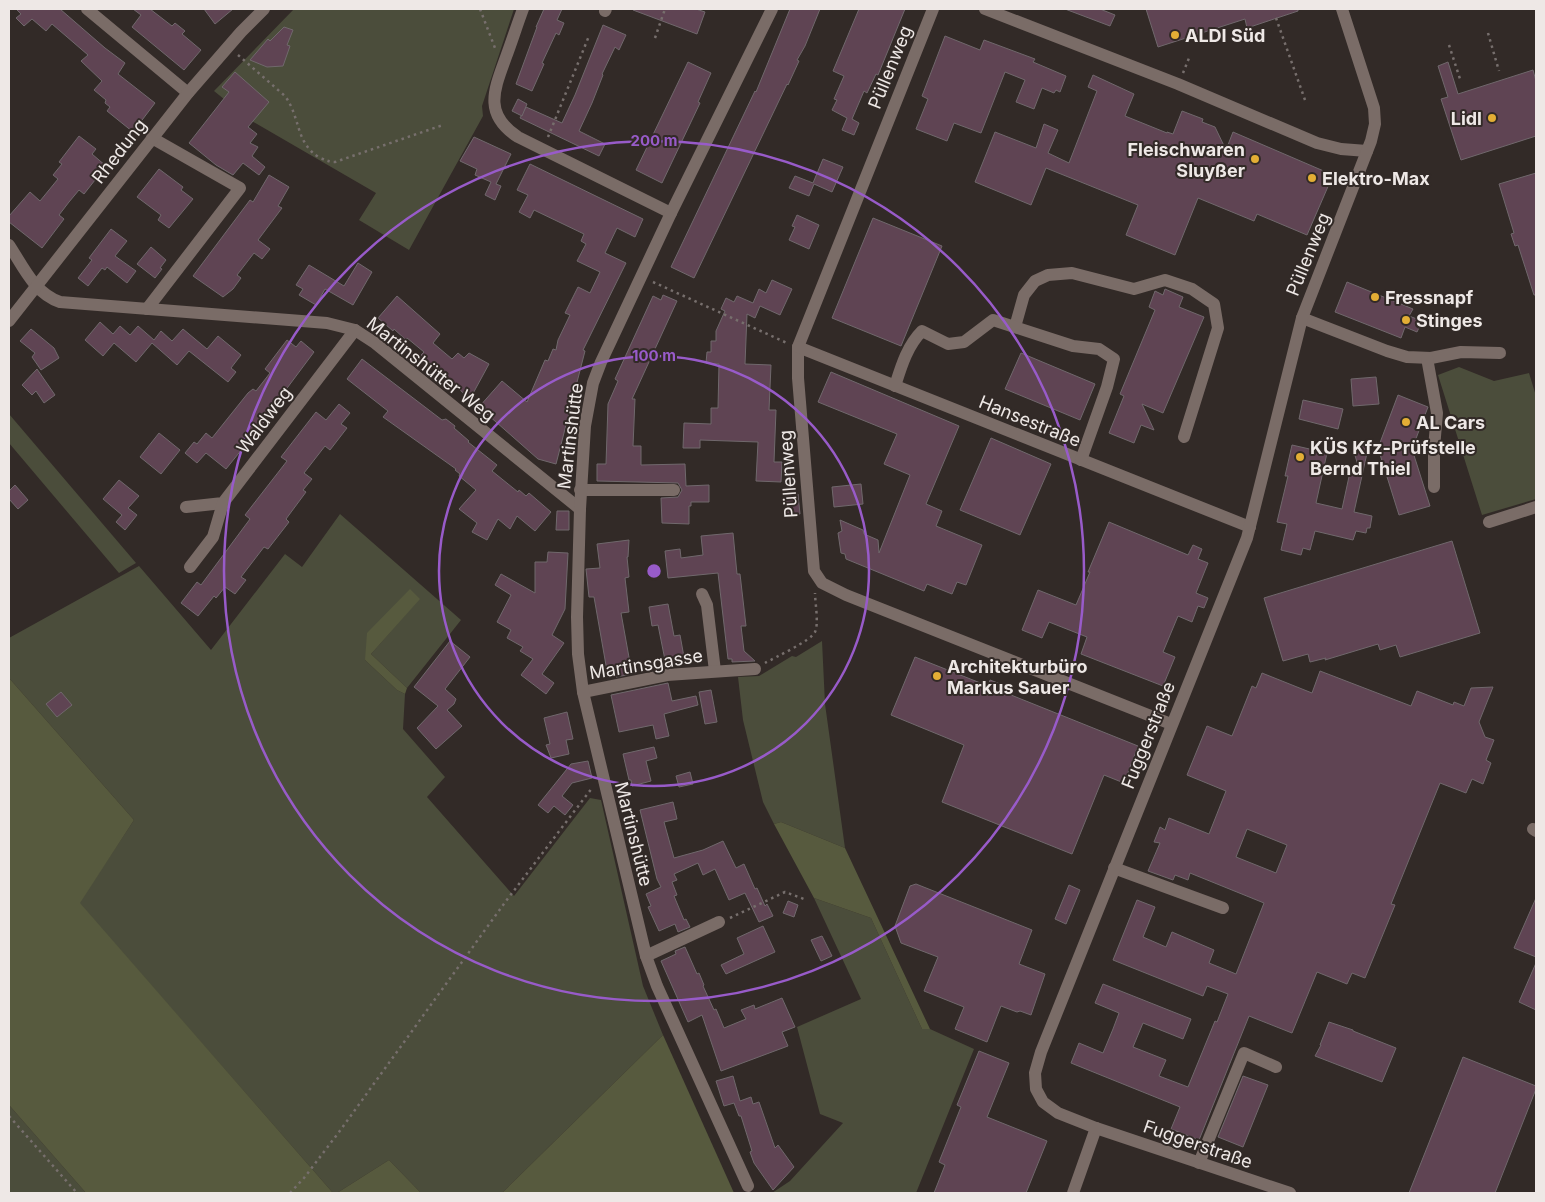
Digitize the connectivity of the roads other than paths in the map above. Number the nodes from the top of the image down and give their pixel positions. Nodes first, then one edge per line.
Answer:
1 (87, 9) edge
2 (264, 9) edge
3 (523, 9) edge
4 (772, 9) edge
5 (933, 9) edge
6 (985, 9) edge
7 (1342, 9) edge
8 (188, 92) junction
9 (152, 138) junction
10 (1367, 151) junction
11 (670, 213) junction
12 (9, 244) edge
13 (36, 286) junction
14 (147, 309) junction
15 (1302, 318) junction
16 (9, 321) edge
17 (1015, 327) junction
18 (355, 330) junction
19 (798, 347) junction
20 (1500, 353) dead end
21 (1428, 358) junction
22 (895, 386) junction
23 (1184, 437) dead end
24 (1082, 460) junction
25 (1434, 487) dead end
26 (580, 490) junction
27 (674, 490) dead end
28 (223, 502) junction
29 (186, 507) dead end
30 (1536, 507) edge
31 (580, 509) junction
32 (1489, 522) dead end
33 (1250, 526) junction
34 (190, 567) dead end
35 (702, 594) dead end
36 (755, 669) road end
37 (715, 671) junction
38 (583, 692) junction
39 (1171, 724) junction
40 (1114, 868) junction
41 (1223, 908) dead end
42 (719, 922) road end
43 (646, 956) junction
44 (1276, 1067) dead end
45 (1096, 1128) junction
46 (1199, 1163) junction
47 (748, 1186) dead end
48 (1073, 1193) edge
49 (1290, 1193) edge

1 - 8 street
2 - 8 street, Rhedung
3 - 11 street
4 - 11 street, Martinshütte
5 - 19 street, Püllenweg
6 - 10 street
7 - 10 street, Püllenweg
8 - 9 street, Rhedung
9 - 13 street, Rhedung
9 - 14 street
10 - 15 street, Püllenweg
11 - 26 street, Martinshütte
12 - 13 street
13 - 14 street, Martinshütter Weg
13 - 16 street, Rhedung
14 - 18 street, Martinshütter Weg
15 - 21 street, Püllenweg
15 - 33 street, Fuggerstraße
17 - 22 street
17 - 23 street
17 - 24 street
18 - 28 street, Waldweg
18 - 31 street, Martinshütter Weg
19 - 22 street, Hansestraße
19 - 39 street, Püllenweg
20 - 21 street, Püllenweg
21 - 25 street
22 - 24 street, Hansestraße
24 - 33 street, Hansestraße
26 - 27 street
26 - 31 street, Martinshütte
28 - 29 street
28 - 34 street
30 - 32 street
31 - 38 street, Martinshütte
33 - 39 street, Fuggerstraße
35 - 37 street, Martinsgasse
36 - 37 street, Martinsgasse
37 - 38 street, Martinsgasse
38 - 43 street, Martinshütte
39 - 40 street, Fuggerstraße
40 - 41 street
40 - 45 street, Fuggerstraße
42 - 43 street
43 - 47 street, Martinshütte
44 - 46 street
45 - 46 street, Fuggerstraße
45 - 48 street
46 - 49 street, Fuggerstraße

